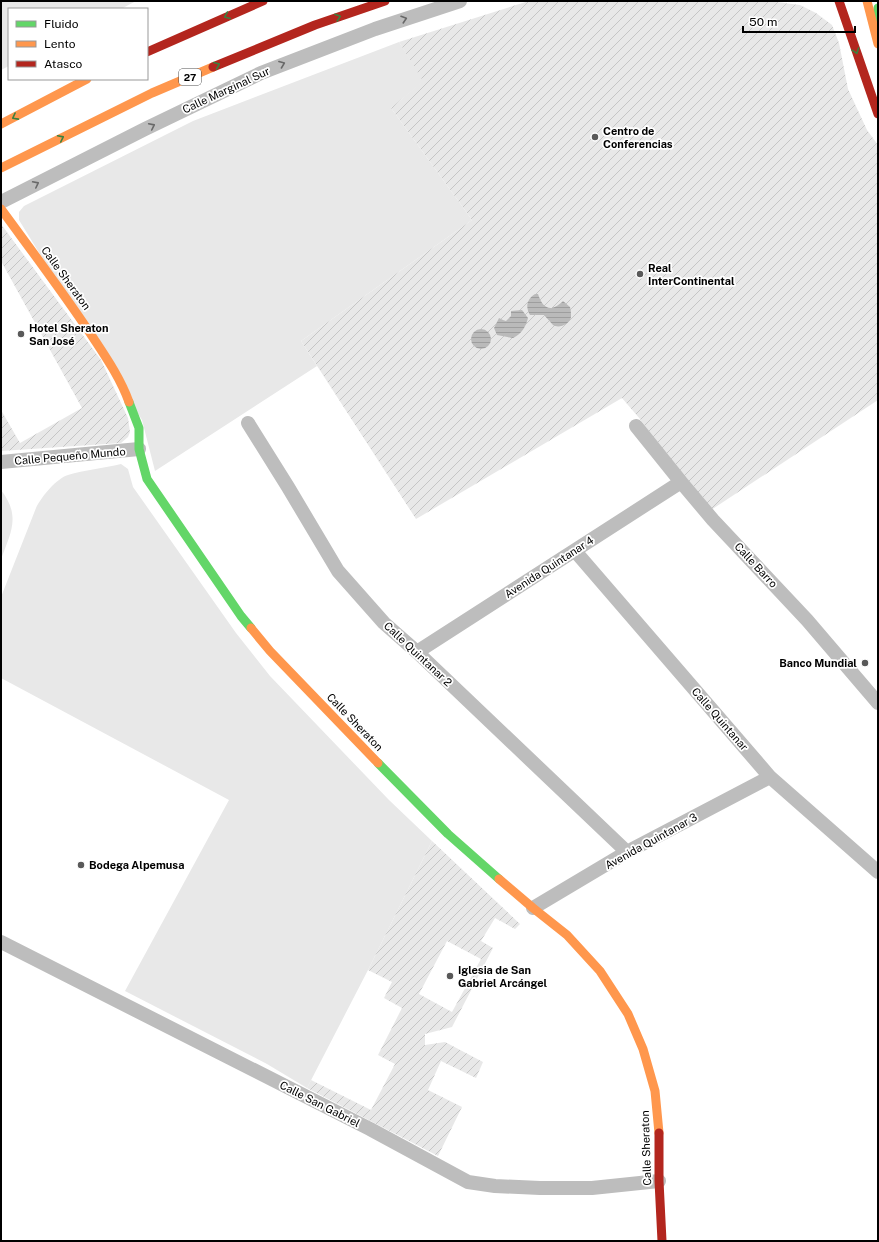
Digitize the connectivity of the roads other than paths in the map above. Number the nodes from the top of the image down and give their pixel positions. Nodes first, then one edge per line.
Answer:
1 (263, 1) edge
2 (385, 1) edge
3 (460, 1) edge
4 (839, 1) edge
5 (867, 1) edge
6 (878, 8) edge
7 (876, 32) junction
8 (878, 44) edge
9 (148, 52) edge
10 (85, 80) edge
11 (878, 114) edge
12 (1, 124) edge
13 (1, 168) edge
14 (1, 202) edge
15 (1, 209) edge
16 (248, 422) dead end
17 (636, 426) dead end
18 (139, 449) junction
19 (1, 462) edge
20 (681, 482) junction
21 (575, 551) junction
22 (417, 652) junction
23 (878, 703) edge
24 (770, 777) junction
25 (628, 852) junction
26 (878, 872) edge
27 (533, 908) junction
28 (1, 942) edge
29 (659, 1181) junction
30 (662, 1241) edge

1 -> 9 main road
13 -> 2 main road, 27
14 -> 3 street, Calle Marginal Sur
4 -> 11 main road
5 - 7 main road
6 - 7 main road
7 - 8 main road
10 -> 12 main road
15 - 18 main road, Calle Sheraton
16 - 22 street, Calle Quintanar 2
17 - 20 street, Calle Barro
18 - 19 street, Calle Pequeño Mundo
18 - 27 main road, Calle Sheraton
20 - 21 street, Avenida Quintanar 4
20 - 23 street, Calle Barro
21 - 22 street, Avenida Quintanar 4
21 - 24 street, Calle Quintanar
22 - 25 street, Calle Quintanar 2
24 - 25 street, Avenida Quintanar 3
24 - 26 street, Calle Quintanar
25 - 27 street, Avenida Quintanar 3
27 - 29 main road, Calle Sheraton
28 - 29 street, Calle San Gabriel
29 - 30 main road, Calle Sheraton

